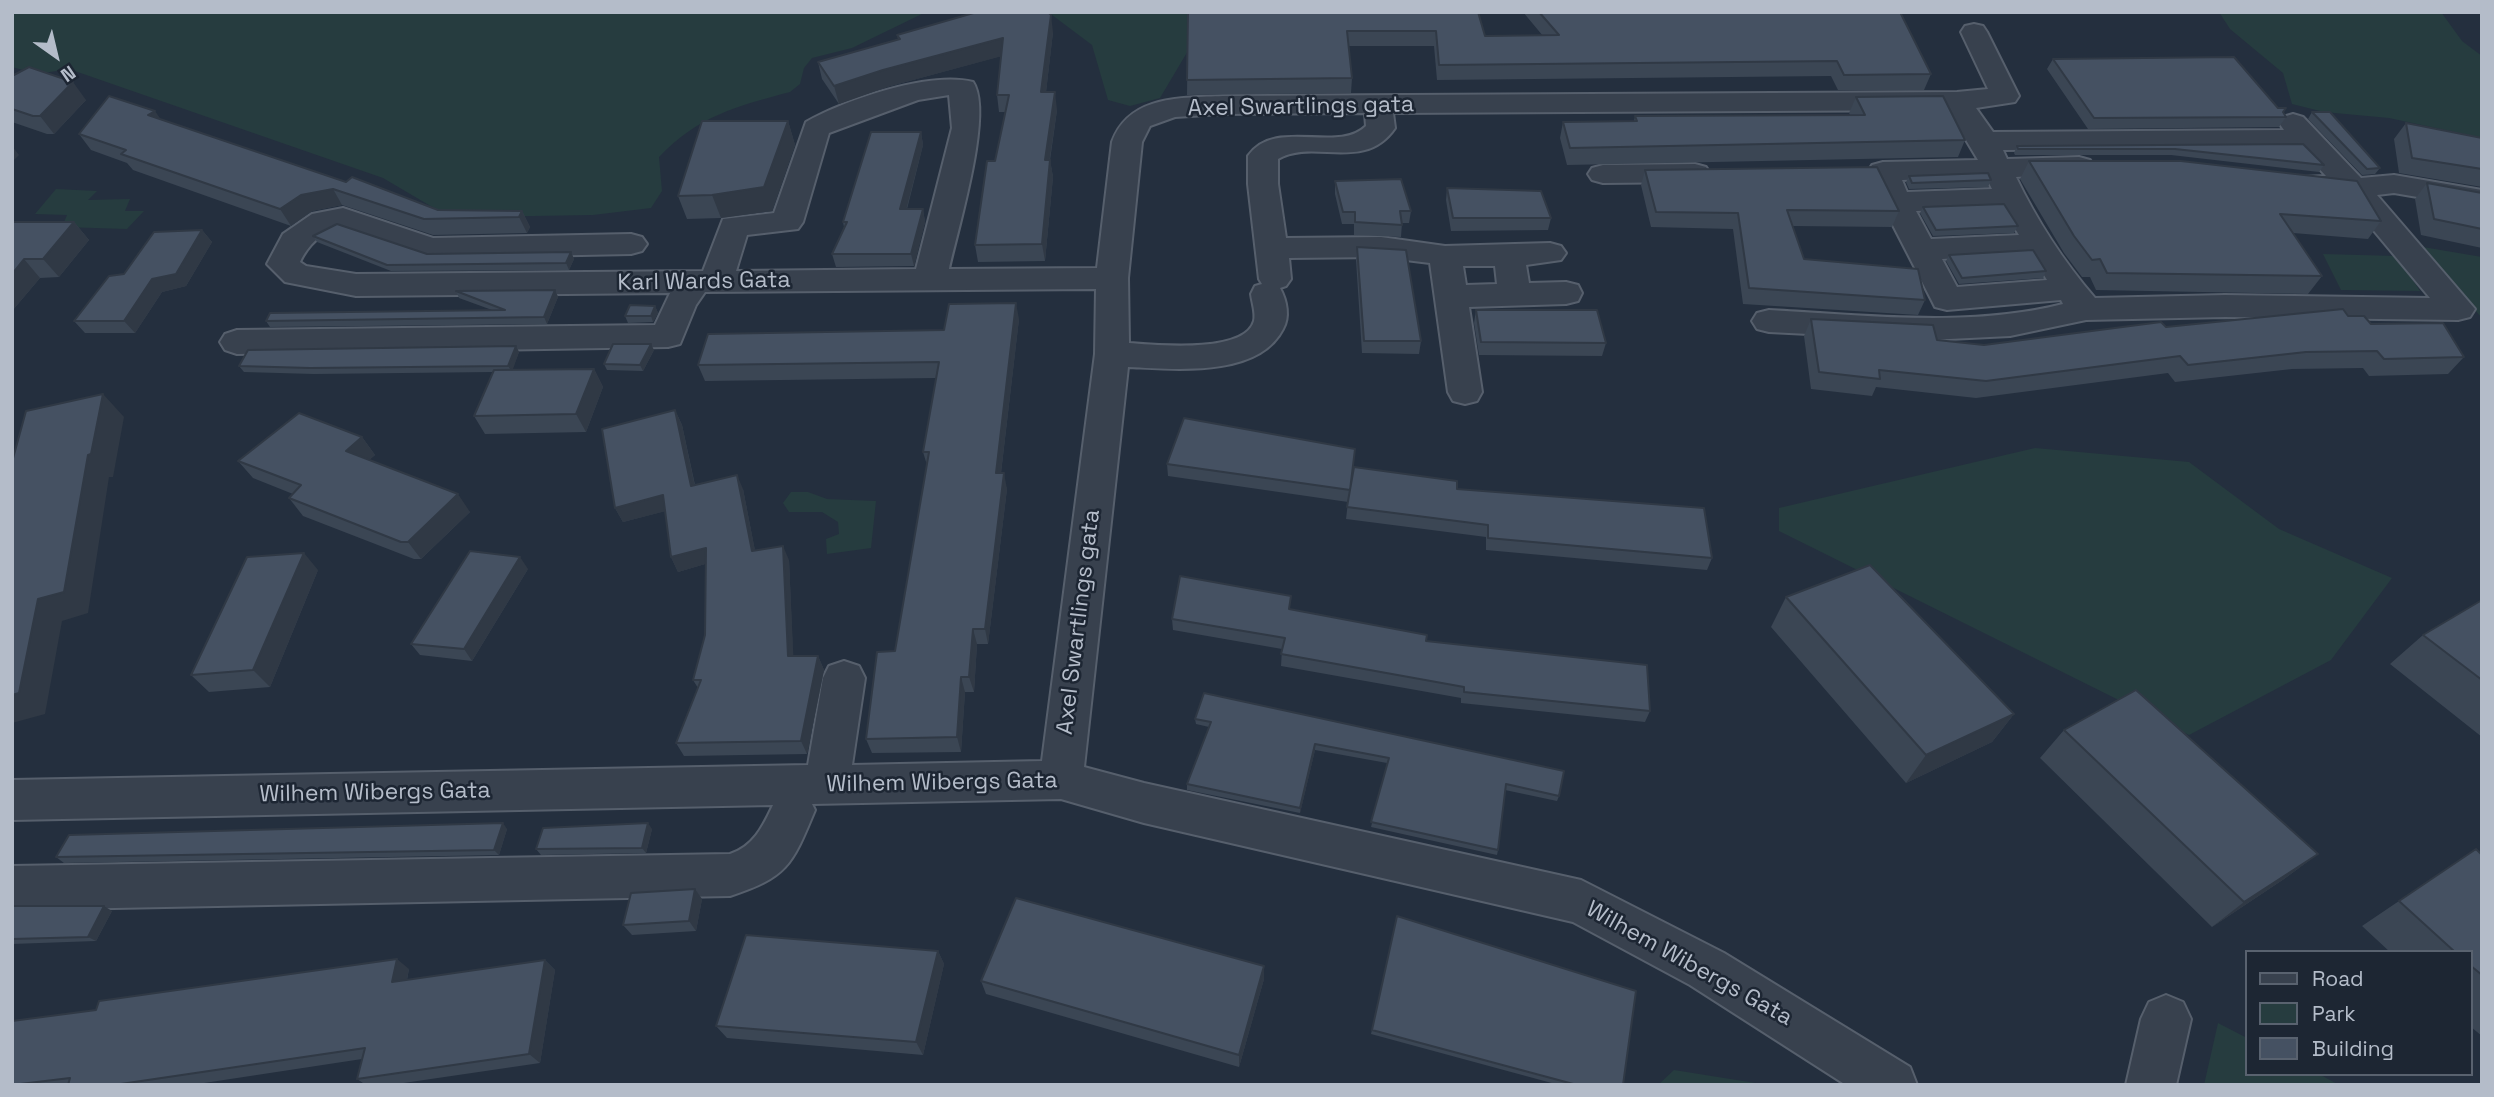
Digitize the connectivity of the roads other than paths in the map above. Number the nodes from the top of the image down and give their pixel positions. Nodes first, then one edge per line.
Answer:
1 (1974, 32) dead end
2 (1957, 101) junction
3 (1378, 106) junction
4 (1984, 141) junction
5 (2171, 167) edge
6 (1998, 169) junction
7 (1723, 173) edge
8 (1603, 174) dead end
9 (2281, 181) edge
10 (2354, 188) junction
11 (2011, 198) junction
12 (2482, 199) edge
13 (1896, 202) junction
14 (631, 244) dead end
15 (2039, 244) junction
16 (1921, 250) junction
17 (1550, 253) dead end
18 (1445, 256) junction
19 (1509, 256) junction
20 (1272, 273) junction
21 (1112, 278) junction
22 (930, 280) junction
23 (706, 282) junction
24 (1515, 293) junction
25 (1566, 293) dead end
26 (1451, 297) junction
27 (2078, 299) junction
28 (1769, 321) dead end
29 (237, 342) dead end
30 (1112, 354) junction
31 (1465, 392) dead end
32 (844, 678) dead end
33 (1060, 780) junction
34 (810, 797) junction
35 (12, 800) edge
36 (12, 888) edge
37 (2166, 1019) dead end
38 (1892, 1085) edge
39 (2151, 1085) edge

1 - 2 street, Axel Swartlings gata
2 - 3 street, Axel Swartlings gata
2 - 4 street
3 - 20 street
3 - 21 street, Axel Swartlings gata
4 - 6 street
4 - 10 street
5 - 6 street
6 - 11 street
6 - 13 street
7 - 8 street
9 - 10 street
10 - 12 street
10 - 27 street
11 - 13 street
11 - 15 street
13 - 16 street
14 - 23 street, Karl Wards Gata
15 - 16 street
15 - 27 street
16 - 27 street
17 - 19 street
18 - 19 street
18 - 20 street
18 - 26 street
19 - 24 street
20 - 30 street
21 - 22 street, Karl Wards Gata
21 - 30 street, Axel Swartlings gata
22 - 23 street, Karl Wards Gata
22 - 23 street
23 - 29 street
24 - 25 street
24 - 26 street
26 - 31 street
27 - 28 street
30 - 33 street, Axel Swartlings gata
32 - 34 street
33 - 34 street, Wilhem Wibergs Gata
33 - 38 street, Wilhem Wibergs Gata
34 - 35 street, Wilhem Wibergs Gata
34 - 36 street
37 - 39 street

